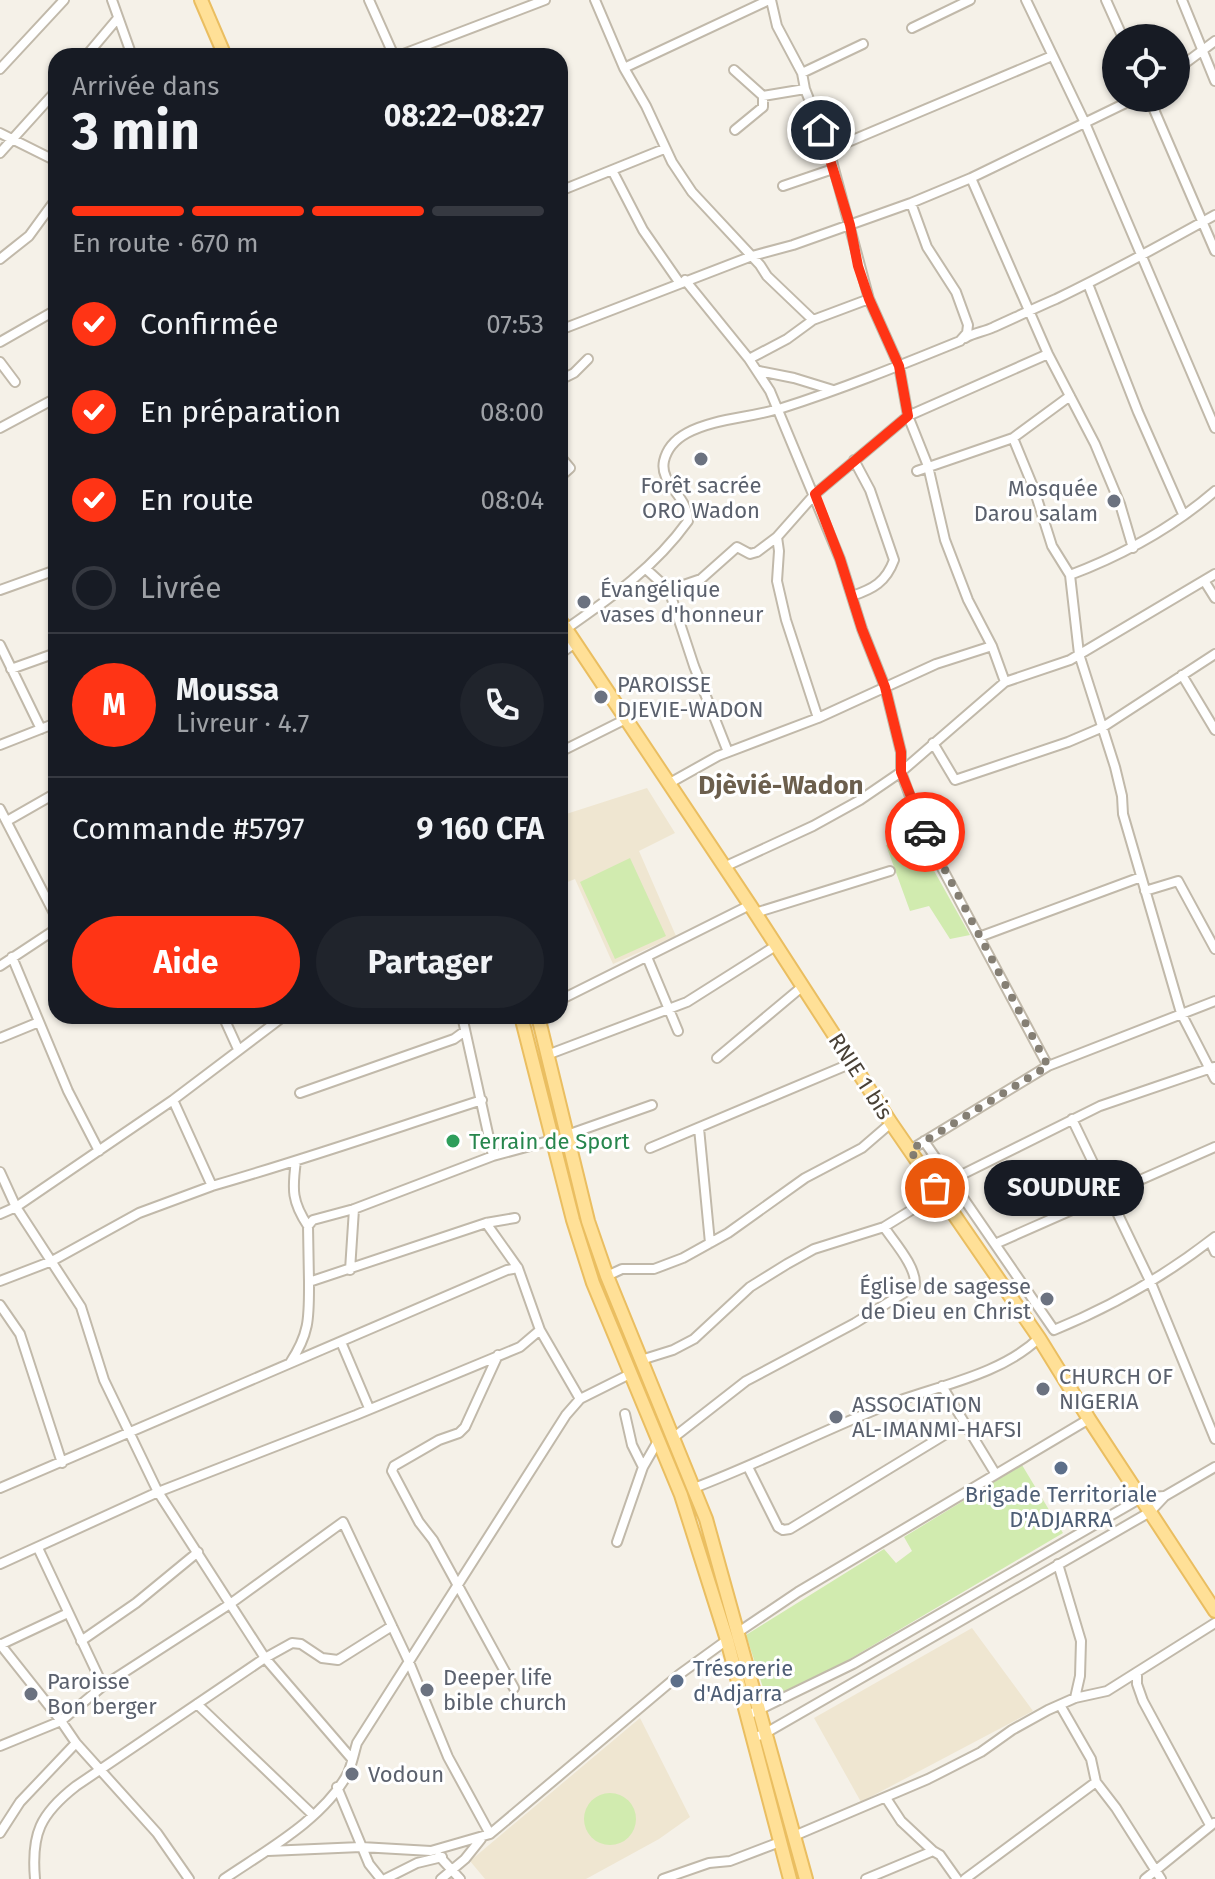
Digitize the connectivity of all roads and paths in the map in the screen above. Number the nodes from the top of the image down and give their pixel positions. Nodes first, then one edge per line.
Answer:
1 (64, 0) edge
2 (112, 0) edge
3 (201, 0) edge
4 (369, 0) edge
5 (509, 0) edge
6 (545, 0) edge
7 (595, 0) edge
8 (770, 0) edge
9 (970, 0) edge
10 (1026, 0) edge
11 (1106, 0) edge
12 (1182, 0) edge
13 (516, 11) junction
14 (118, 18) junction
15 (1117, 24) edge
16 (912, 28) dead end
17 (1215, 41) edge
18 (863, 44) dead end
19 (93, 48) edge
20 (129, 48) edge
21 (222, 48) edge
22 (392, 48) edge
23 (417, 48) edge
24 (1202, 51) junction
25 (1052, 56) junction
26 (1190, 60) edge
27 (624, 68) junction
28 (0, 69) edge
29 (734, 70) dead end
30 (802, 73) junction
31 (1215, 81) edge
32 (805, 89) junction
33 (763, 96) junction
34 (48, 100) edge
35 (1107, 112) edge
36 (1155, 112) edge
37 (1085, 123) junction
38 (735, 130) dead end
39 (0, 133) edge
40 (13, 139) junction
41 (664, 149) junction
42 (829, 150) junction
43 (0, 153) edge
44 (48, 157) edge
45 (833, 169) junction
46 (613, 172) junction
47 (971, 178) junction
48 (783, 186) dead end
49 (568, 188) edge
50 (911, 203) junction
51 (47, 212) edge
52 (1215, 215) edge
53 (1202, 222) junction
54 (850, 225) junction
55 (1215, 251) edge
56 (1142, 255) junction
57 (752, 256) junction
58 (0, 259) edge
59 (682, 281) junction
60 (1088, 284) junction
61 (869, 299) junction
62 (1030, 311) junction
63 (48, 315) edge
64 (813, 320) junction
65 (568, 327) edge
66 (960, 341) junction
67 (0, 342) edge
68 (1048, 354) junction
69 (588, 359) dead end
70 (749, 359) junction
71 (0, 362) edge
72 (899, 366) junction
73 (759, 371) junction
74 (568, 376) edge
75 (15, 382) dead end
76 (834, 390) junction
77 (1070, 396) junction
78 (48, 402) edge
79 (778, 409) junction
80 (908, 416) junction
81 (0, 428) edge
82 (1215, 428) edge
83 (1013, 438) junction
84 (854, 460) junction
85 (928, 466) junction
86 (917, 471) dead end
87 (1215, 491) edge
88 (815, 494) junction
89 (1183, 514) junction
90 (777, 537) junction
91 (763, 547) junction
92 (1133, 548) junction
93 (777, 561) junction
94 (646, 569) junction
95 (48, 573) edge
96 (1215, 574) edge
97 (1070, 575) junction
98 (1205, 582) junction
99 (0, 590) edge
100 (669, 590) junction
101 (852, 596) junction
102 (1215, 598) edge
103 (568, 622) edge
104 (568, 632) edge
105 (575, 643) junction
106 (0, 645) edge
107 (992, 646) junction
108 (568, 648) edge
109 (1079, 654) junction
110 (1215, 654) edge
111 (48, 656) edge
112 (11, 669) junction
113 (1182, 675) junction
114 (1005, 682) junction
115 (885, 687) junction
116 (818, 718) junction
117 (626, 719) junction
118 (48, 726) edge
119 (1103, 727) junction
120 (41, 729) junction
121 (1215, 730) edge
122 (933, 743) junction
123 (0, 745) edge
124 (568, 748) edge
125 (728, 752) junction
126 (901, 772) junction
127 (668, 784) junction
128 (48, 798) edge
129 (0, 809) edge
130 (7, 821) junction
131 (724, 867) junction
132 (890, 871) dead end
133 (1141, 877) junction
134 (1145, 891) junction
135 (48, 901) edge
136 (753, 909) junction
137 (48, 934) edge
138 (979, 937) junction
139 (777, 945) junction
140 (1215, 949) edge
141 (12, 957) junction
142 (647, 957) junction
143 (0, 966) edge
144 (803, 986) junction
145 (568, 996) edge
146 (1215, 1001) edge
147 (669, 1010) junction
148 (1181, 1013) junction
149 (39, 1022) junction
150 (227, 1024) edge
151 (273, 1024) edge
152 (464, 1024) edge
153 (523, 1024) edge
154 (540, 1024) edge
155 (465, 1031) junction
156 (678, 1031) dead end
157 (0, 1038) edge
158 (454, 1039) junction
159 (468, 1043) junction
160 (238, 1049) junction
161 (547, 1055) junction
162 (717, 1058) dead end
163 (852, 1063) junction
164 (1048, 1066) junction
165 (1212, 1068) edge
166 (1215, 1079) edge
167 (300, 1093) dead end
168 (173, 1100) junction
169 (482, 1100) junction
170 (652, 1105) dead end
171 (1072, 1119) junction
172 (891, 1123) junction
173 (699, 1128) junction
174 (567, 1135) junction
175 (552, 1140) junction
176 (924, 1141) junction
177 (1215, 1147) edge
178 (650, 1148) dead end
179 (910, 1150) junction
180 (99, 1151) junction
181 (493, 1156) junction
182 (296, 1161) junction
183 (277, 1169) junction
184 (0, 1172) edge
185 (951, 1181) junction
186 (293, 1183) junction
187 (212, 1186) junction
188 (937, 1191) junction
189 (1108, 1194) junction
190 (16, 1207) junction
191 (354, 1209) junction
192 (0, 1214) edge
193 (515, 1218) dead end
194 (486, 1223) junction
195 (308, 1226) junction
196 (884, 1227) junction
197 (1212, 1239) edge
198 (710, 1243) junction
199 (995, 1244) junction
200 (1215, 1252) edge
201 (512, 1259) junction
202 (52, 1261) junction
203 (518, 1268) junction
204 (350, 1270) junction
205 (507, 1270) junction
206 (607, 1276) junction
207 (0, 1281) edge
208 (309, 1282) junction
209 (1151, 1283) junction
210 (0, 1305) edge
211 (540, 1330) junction
212 (1039, 1338) junction
213 (341, 1342) junction
214 (498, 1355) junction
215 (641, 1360) junction
216 (290, 1363) junction
217 (630, 1374) junction
218 (942, 1386) junction
219 (580, 1399) junction
220 (369, 1408) junction
221 (625, 1414) dead end
222 (1089, 1419) junction
223 (964, 1423) junction
224 (131, 1433) junction
225 (673, 1438) junction
226 (1215, 1439) edge
227 (656, 1444) junction
228 (632, 1445) junction
229 (62, 1463) junction
230 (643, 1467) junction
231 (748, 1467) junction
232 (1215, 1467) edge
233 (995, 1473) junction
234 (0, 1488) edge
235 (694, 1488) junction
236 (158, 1492) junction
237 (1165, 1496) junction
238 (1141, 1498) junction
239 (1150, 1512) junction
240 (617, 1542) dead end
241 (38, 1548) junction
242 (198, 1552) junction
243 (0, 1564) edge
244 (1058, 1564) junction
245 (458, 1587) junction
246 (230, 1604) junction
247 (1215, 1611) edge
248 (68, 1613) junction
249 (1215, 1623) edge
250 (392, 1626) junction
251 (732, 1636) junction
252 (81, 1641) junction
253 (0, 1644) edge
254 (265, 1658) junction
255 (409, 1662) junction
256 (853, 1664) junction
257 (1137, 1673) junction
258 (862, 1677) junction
259 (103, 1686) junction
260 (514, 1688) dead end
261 (1075, 1698) junction
262 (197, 1704) junction
263 (1060, 1705) junction
264 (752, 1714) junction
265 (61, 1721) junction
266 (758, 1736) junction
267 (76, 1743) junction
268 (0, 1746) edge
269 (352, 1759) junction
270 (99, 1771) junction
271 (1096, 1782) junction
272 (337, 1787) junction
273 (886, 1798) junction
274 (313, 1815) junction
275 (1213, 1824) edge
276 (0, 1833) edge
277 (486, 1836) junction
278 (794, 1836) junction
279 (780, 1842) junction
280 (361, 1847) junction
281 (268, 1851) junction
282 (431, 1851) junction
283 (933, 1851) junction
284 (442, 1857) junction
285 (453, 1870) junction
286 (1158, 1875) edge
287 (35, 1879) edge
288 (189, 1879) edge
289 (224, 1879) edge
290 (383, 1879) edge
291 (441, 1879) edge
292 (460, 1879) edge
293 (663, 1879) edge
294 (790, 1879) edge
295 (806, 1879) edge
296 (866, 1879) edge
297 (957, 1879) edge
298 (965, 1879) edge
299 (1145, 1879) edge

1 - 28 street
2 - 14 street
3 - 21 main road
4 - 22 street
5 - 13 street
6 - 13 street
7 - 27 street
8 - 27 street
8 - 30 street
9 - 16 street
10 - 25 street
11 - 15 street
12 - 24 street
13 - 23 street
14 - 19 street
14 - 20 street
17 - 24 street
18 - 30 street
24 - 26 street
24 - 31 street
25 - 37 street
25 - 42 street
27 - 41 street
29 - 33 street
30 - 32 street
32 - 33 street
32 - 42 street
33 - 38 street
34 - 40 street
35 - 37 street
36 - 53 street
37 - 47 street
37 - 56 street
39 - 40 street
40 - 43 street
40 - 44 street
41 - 46 street
41 - 57 street
42 - 45 street
45 - 48 street
45 - 54 street
46 - 49 street
46 - 59 street
47 - 50 street
47 - 62 street
50 - 54 street
50 - 66 street
51 - 58 street
52 - 53 street
53 - 55 street
53 - 56 street
54 - 57 street
54 - 61 street
56 - 60 street
56 - 82 street
57 - 59 street
57 - 64 street
59 - 65 street
59 - 70 street
60 - 62 street
60 - 89 street
61 - 64 street
61 - 72 street
62 - 66 street
62 - 68 street
63 - 67 street
64 - 70 street
66 - 72 street
68 - 77 street
68 - 80 street
69 - 74 street
70 - 73 street
71 - 75 street
72 - 76 street
72 - 80 street
73 - 76 street
73 - 79 street
76 - 79 street
77 - 83 street
77 - 92 street
78 - 81 street
79 - 88 street
79 - 94 street
80 - 84 street
80 - 85 street
83 - 85 street
83 - 97 street
84 - 88 street
84 - 101 street
85 - 86 street
85 - 107 street
87 - 89 street
88 - 90 street
88 - 101 street
89 - 92 street
90 - 91 street
90 - 93 street
91 - 93 street
91 - 100 street
92 - 97 street
93 - 116 street
94 - 100 street
94 - 103 street
95 - 99 street
96 - 98 street
97 - 109 street
98 - 102 street
98 - 109 street
100 - 125 street
101 - 115 street
104 - 105 main road, RNIE 1 bis
105 - 108 street
105 - 117 main road, RNIE 1 bis
106 - 112 street
107 - 114 street
107 - 115 street
109 - 114 street
109 - 119 street
110 - 113 street
111 - 112 street
112 - 120 street
113 - 119 street
113 - 121 street
114 - 122 street
115 - 116 street
115 - 126 street
116 - 125 street
117 - 124 street
117 - 127 main road, RNIE 1 bis
118 - 120 street
119 - 122 street
119 - 133 street
120 - 123 street
122 - 126 street
125 - 127 street
126 - 131 street
126 - 138 street
127 - 131 main road, RNIE 1 bis
128 - 130 street
129 - 130 street
130 - 135 street
131 - 136 main road, RNIE 1 bis
132 - 136 street
133 - 134 street
133 - 138 street
134 - 140 street
134 - 148 street
136 - 139 main road, RNIE 1 bis
136 - 142 street
137 - 141 street
138 - 164 street
139 - 144 main road, RNIE 1 bis
139 - 147 street
141 - 143 street
141 - 149 street
142 - 145 street
142 - 147 street
144 - 162 street
144 - 163 main road, RNIE 1 bis
146 - 148 street
147 - 156 street
147 - 161 street
148 - 164 street
148 - 165 street
149 - 157 street
149 - 180 street
150 - 160 street
151 - 160 street
152 - 155 street
153 - 175 main road
154 - 161 main road
155 - 158 street
155 - 159 street
158 - 159 street
158 - 167 street
159 - 169 street
160 - 168 street
161 - 174 main road
163 - 172 main road, RNIE 1 bis
163 - 173 street
164 - 176 street
165 - 166 street
165 - 171 street
168 - 180 street
168 - 187 street
169 - 181 street
169 - 182 street
170 - 174 street
171 - 185 street
171 - 189 street
172 - 179 main road, RNIE 1 bis
172 - 198 street
173 - 178 street
173 - 198 street
174 - 206 main road
175 - 181 street
175 - 217 main road
176 - 179 street
176 - 185 street
177 - 189 street
179 - 188 main road, RNIE 1 bis
180 - 190 street
181 - 191 street
182 - 183 street
182 - 186 street
183 - 186 street
183 - 187 street
184 - 190 street
185 - 188 street
185 - 199 street
186 - 195 street
187 - 202 street
188 - 196 street
188 - 212 main road, RNIE 1 bis
189 - 199 street
189 - 209 street
190 - 192 street
190 - 202 street
191 - 195 street
191 - 204 street
193 - 194 street
194 - 201 street
194 - 204 street
195 - 208 street
196 - 215 street
196 - 225 street
197 - 200 street
197 - 209 street
198 - 206 street
199 - 209 street
201 - 203 street
201 - 205 street
202 - 207 street
202 - 224 street
203 - 205 street
203 - 211 street
204 - 208 street
205 - 213 street
206 - 215 main road
208 - 216 street
209 - 226 street
210 - 229 street
211 - 214 street
211 - 219 street
212 - 218 street
212 - 222 main road, RNIE 1 bis
213 - 216 street
213 - 220 street
214 - 220 street
214 - 245 street
215 - 225 main road
216 - 224 street
217 - 219 street
217 - 227 main road
218 - 223 street
218 - 231 street
219 - 245 street
220 - 236 street
221 - 228 street
222 - 233 street
222 - 238 main road, RNIE 1 bis
223 - 231 street
223 - 233 street
224 - 229 street
224 - 236 street
225 - 235 main road
227 - 228 street
227 - 230 street
227 - 251 main road
228 - 230 street
229 - 234 street
230 - 240 street
231 - 235 street
232 - 237 street
233 - 251 street
235 - 251 main road
236 - 241 street
236 - 242 street
237 - 238 street
237 - 239 street
238 - 239 main road, RNIE 1 bis
238 - 256 street
239 - 244 street
239 - 247 main road, RNIE 1 bis
241 - 243 street
241 - 248 street
242 - 246 street
242 - 252 street
244 - 258 street
244 - 261 street
245 - 255 street
245 - 260 street
246 - 250 street
246 - 254 street
246 - 259 street
248 - 252 street
248 - 253 street
249 - 257 street
250 - 254 street
250 - 255 street
251 - 264 main road
251 - 277 street
252 - 259 street
253 - 265 street
254 - 262 street
254 - 269 street
255 - 269 street
255 - 277 street
256 - 258 street
256 - 264 street
257 - 261 street
257 - 275 street
258 - 266 street
259 - 265 street
261 - 263 street
262 - 270 street
262 - 274 street
263 - 271 street
263 - 273 street
264 - 266 main road
265 - 267 street
265 - 268 street
266 - 278 main road
266 - 279 main road
267 - 270 street
267 - 276 street
269 - 272 street
270 - 287 street
270 - 288 street
271 - 286 street
271 - 298 street
272 - 274 street
272 - 280 street
273 - 278 street
273 - 283 street
274 - 281 street
275 - 286 street
277 - 282 street
277 - 285 street
278 - 295 main road
279 - 293 street
279 - 294 main road
280 - 281 street
280 - 282 street
280 - 290 street
281 - 289 street
282 - 284 street
283 - 296 street
283 - 297 street
284 - 285 street
284 - 290 street
285 - 291 street
285 - 292 street
286 - 299 street

